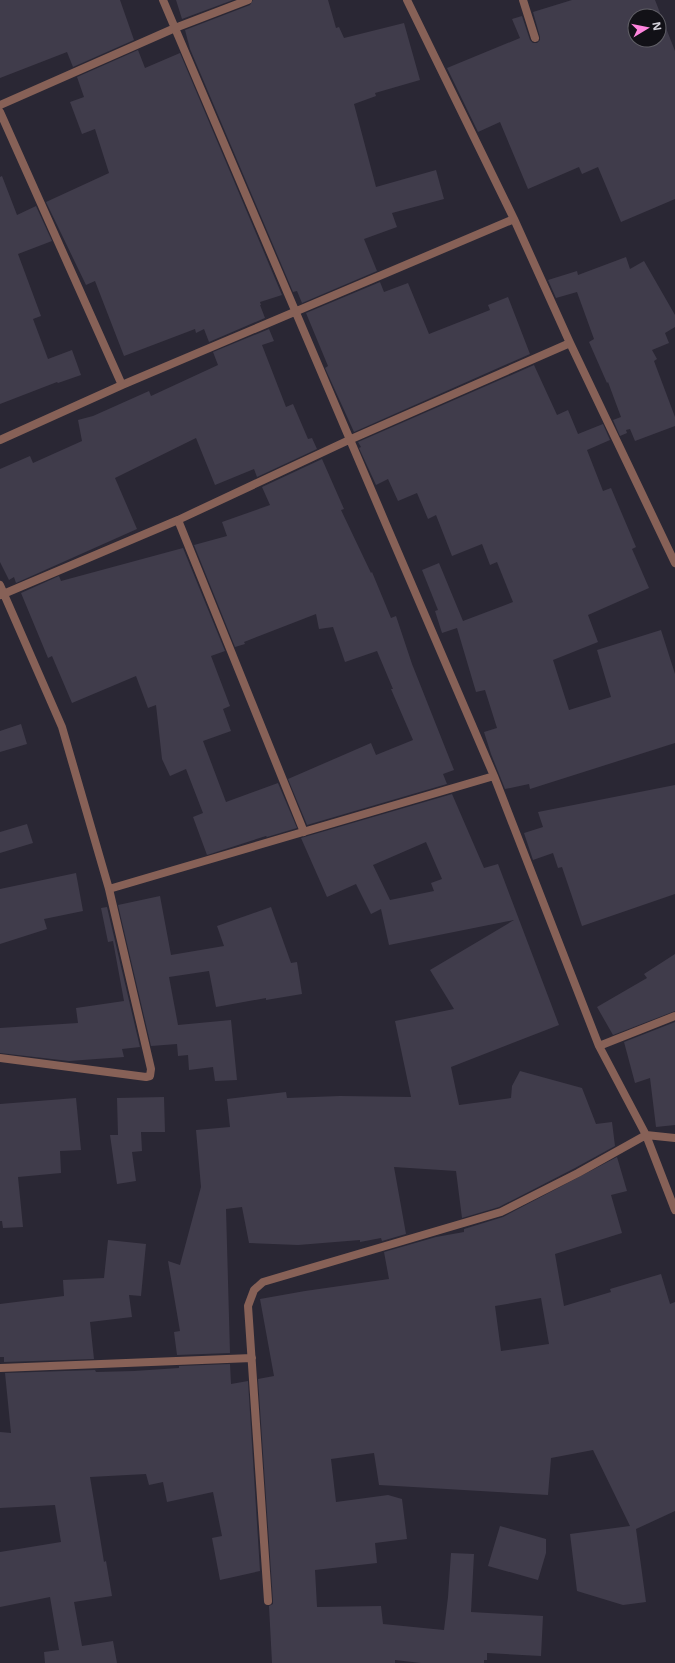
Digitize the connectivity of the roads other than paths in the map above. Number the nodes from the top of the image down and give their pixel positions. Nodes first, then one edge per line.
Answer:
1 (163, 0) edge
2 (248, 0) edge
3 (407, 0) edge
4 (523, 0) edge
5 (175, 28) junction
6 (535, 38) dead end
7 (0, 105) edge
8 (0, 112) edge
9 (514, 220) junction
10 (295, 312) junction
11 (570, 343) junction
12 (122, 385) junction
13 (0, 440) edge
14 (350, 440) junction
15 (178, 520) junction
16 (675, 562) edge
17 (0, 585) edge
18 (2, 595) edge
19 (494, 776) junction
20 (304, 832) junction
21 (109, 889) junction
22 (675, 1016) edge
23 (599, 1046) junction
24 (0, 1058) edge
25 (646, 1135) junction
26 (675, 1138) edge
27 (675, 1210) edge
28 (252, 1358) junction
29 (0, 1368) edge
30 (268, 1601) dead end

1 - 5 street
2 - 5 street
3 - 9 street
4 - 6 street
5 - 7 street
5 - 10 street
8 - 12 street
9 - 10 street
9 - 11 street
10 - 12 street
10 - 14 street
11 - 14 street
11 - 16 street
12 - 13 street
14 - 15 street
14 - 19 street
15 - 18 street
15 - 20 street
17 - 18 street
18 - 21 street
19 - 20 street
19 - 23 street
20 - 21 street
21 - 24 street
22 - 23 street
23 - 25 street
25 - 26 street
25 - 27 street
25 - 28 street
28 - 29 street
28 - 30 street

